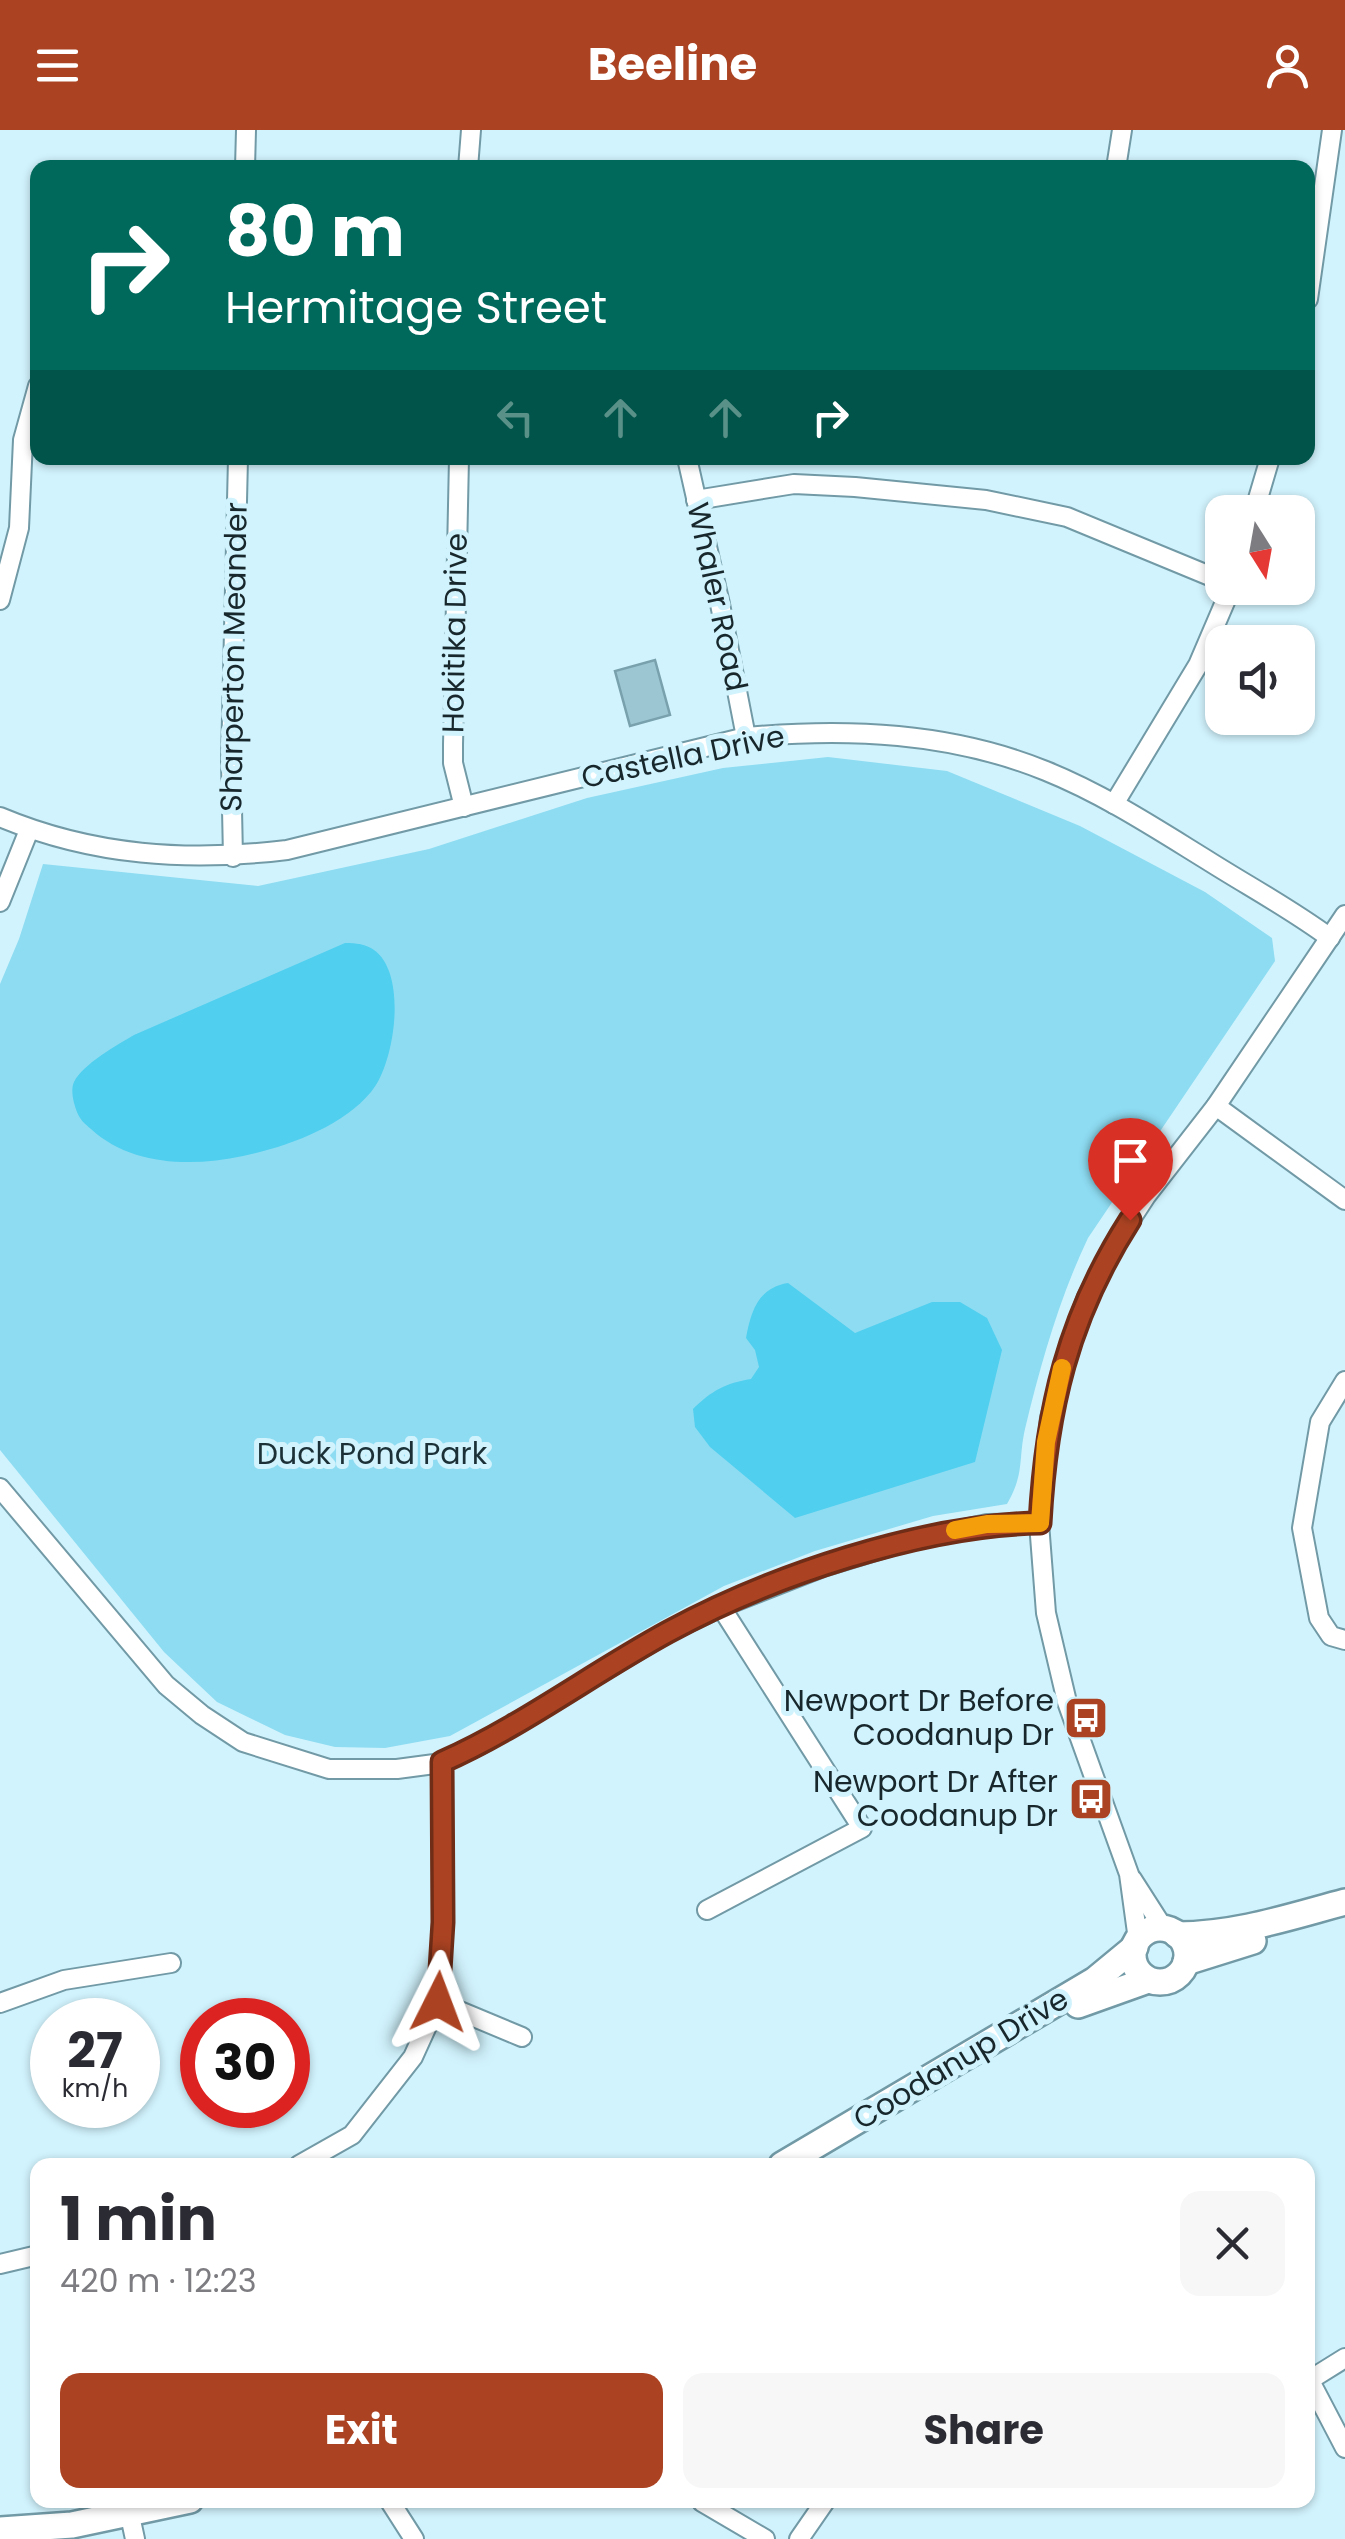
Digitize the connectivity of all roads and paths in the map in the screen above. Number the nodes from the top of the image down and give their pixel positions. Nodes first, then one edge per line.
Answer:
1 (246, 130) edge
2 (470, 130) edge
3 (1122, 130) edge
4 (1332, 130) edge
5 (245, 160) edge
6 (468, 160) edge
7 (1117, 160) edge
8 (1315, 250) edge
9 (30, 415) edge
10 (238, 465) edge
11 (459, 465) edge
12 (688, 465) edge
13 (1268, 465) edge
14 (1259, 495) edge
15 (696, 500) junction
16 (1205, 574) edge
17 (0, 600) edge
18 (1223, 605) edge
19 (746, 737) junction
20 (1114, 804) junction
21 (464, 806) junction
22 (0, 818) edge
23 (29, 830) junction
24 (233, 856) junction
25 (0, 902) edge
26 (1345, 915) edge
27 (1330, 938) junction
28 (1216, 1106) junction
29 (1345, 1200) edge
30 (1345, 1381) edge
31 (0, 1488) edge
32 (1040, 1523) junction
33 (721, 1607) junction
34 (1345, 1640) edge
35 (442, 1762) junction
36 (1129, 1874) junction
37 (1345, 1902) edge
38 (708, 1910) dead end
39 (1345, 1917) edge
40 (1171, 1932) junction
41 (1136, 1944) junction
42 (1186, 1962) junction
43 (170, 1963) dead end
44 (1148, 1980) junction
45 (438, 2002) junction
46 (0, 2003) edge
47 (522, 2036) dead end
48 (311, 2158) edge
49 (794, 2158) edge
50 (822, 2158) edge
51 (30, 2257) edge
52 (0, 2264) edge
53 (1345, 2358) edge
54 (1315, 2377) edge
55 (1315, 2392) edge
56 (1345, 2448) edge
57 (156, 2508) edge
58 (394, 2508) edge
59 (712, 2508) edge
60 (820, 2508) edge
61 (131, 2514) edge
62 (0, 2517) edge
63 (0, 2530) edge
64 (414, 2539) edge
65 (765, 2539) edge
66 (799, 2539) edge

1 - 5 street
2 - 6 street
3 - 7 street
4 - 8 street
9 - 17 street
10 - 24 street, Sharperton Meander
11 - 21 street, Hokitika Drive
12 - 15 street, Whaler Road
13 - 14 street
15 - 16 street
15 - 19 street, Whaler Road
18 - 20 street
19 - 20 street, Castella Drive
19 - 21 street, Castella Drive
20 - 27 street, Castella Drive
21 - 24 street, Castella Drive
22 - 23 street, Castella Drive
23 - 24 street, Castella Drive
23 - 25 street
26 - 27 street
27 - 28 street
28 - 29 street
28 - 32 street
30 - 34 street
31 - 35 street
32 - 33 street
32 - 36 street
33 - 35 street
33 - 38 street
35 - 45 street
36 - 40 street
36 - 41 street
37 - 40 main road
39 - 42 main road
40 - 41 main road
40 - 42 main road
41 - 44 main road
41 - 49 main road, Coodanup Drive
42 - 44 main road
43 - 46 street
44 - 50 main road, Coodanup Drive
45 - 47 street
45 - 48 street
51 - 52 street
53 - 54 street
55 - 56 street
57 - 61 main road
58 - 64 street
59 - 65 street
60 - 66 street
61 - 62 main road
61 - 63 main road

